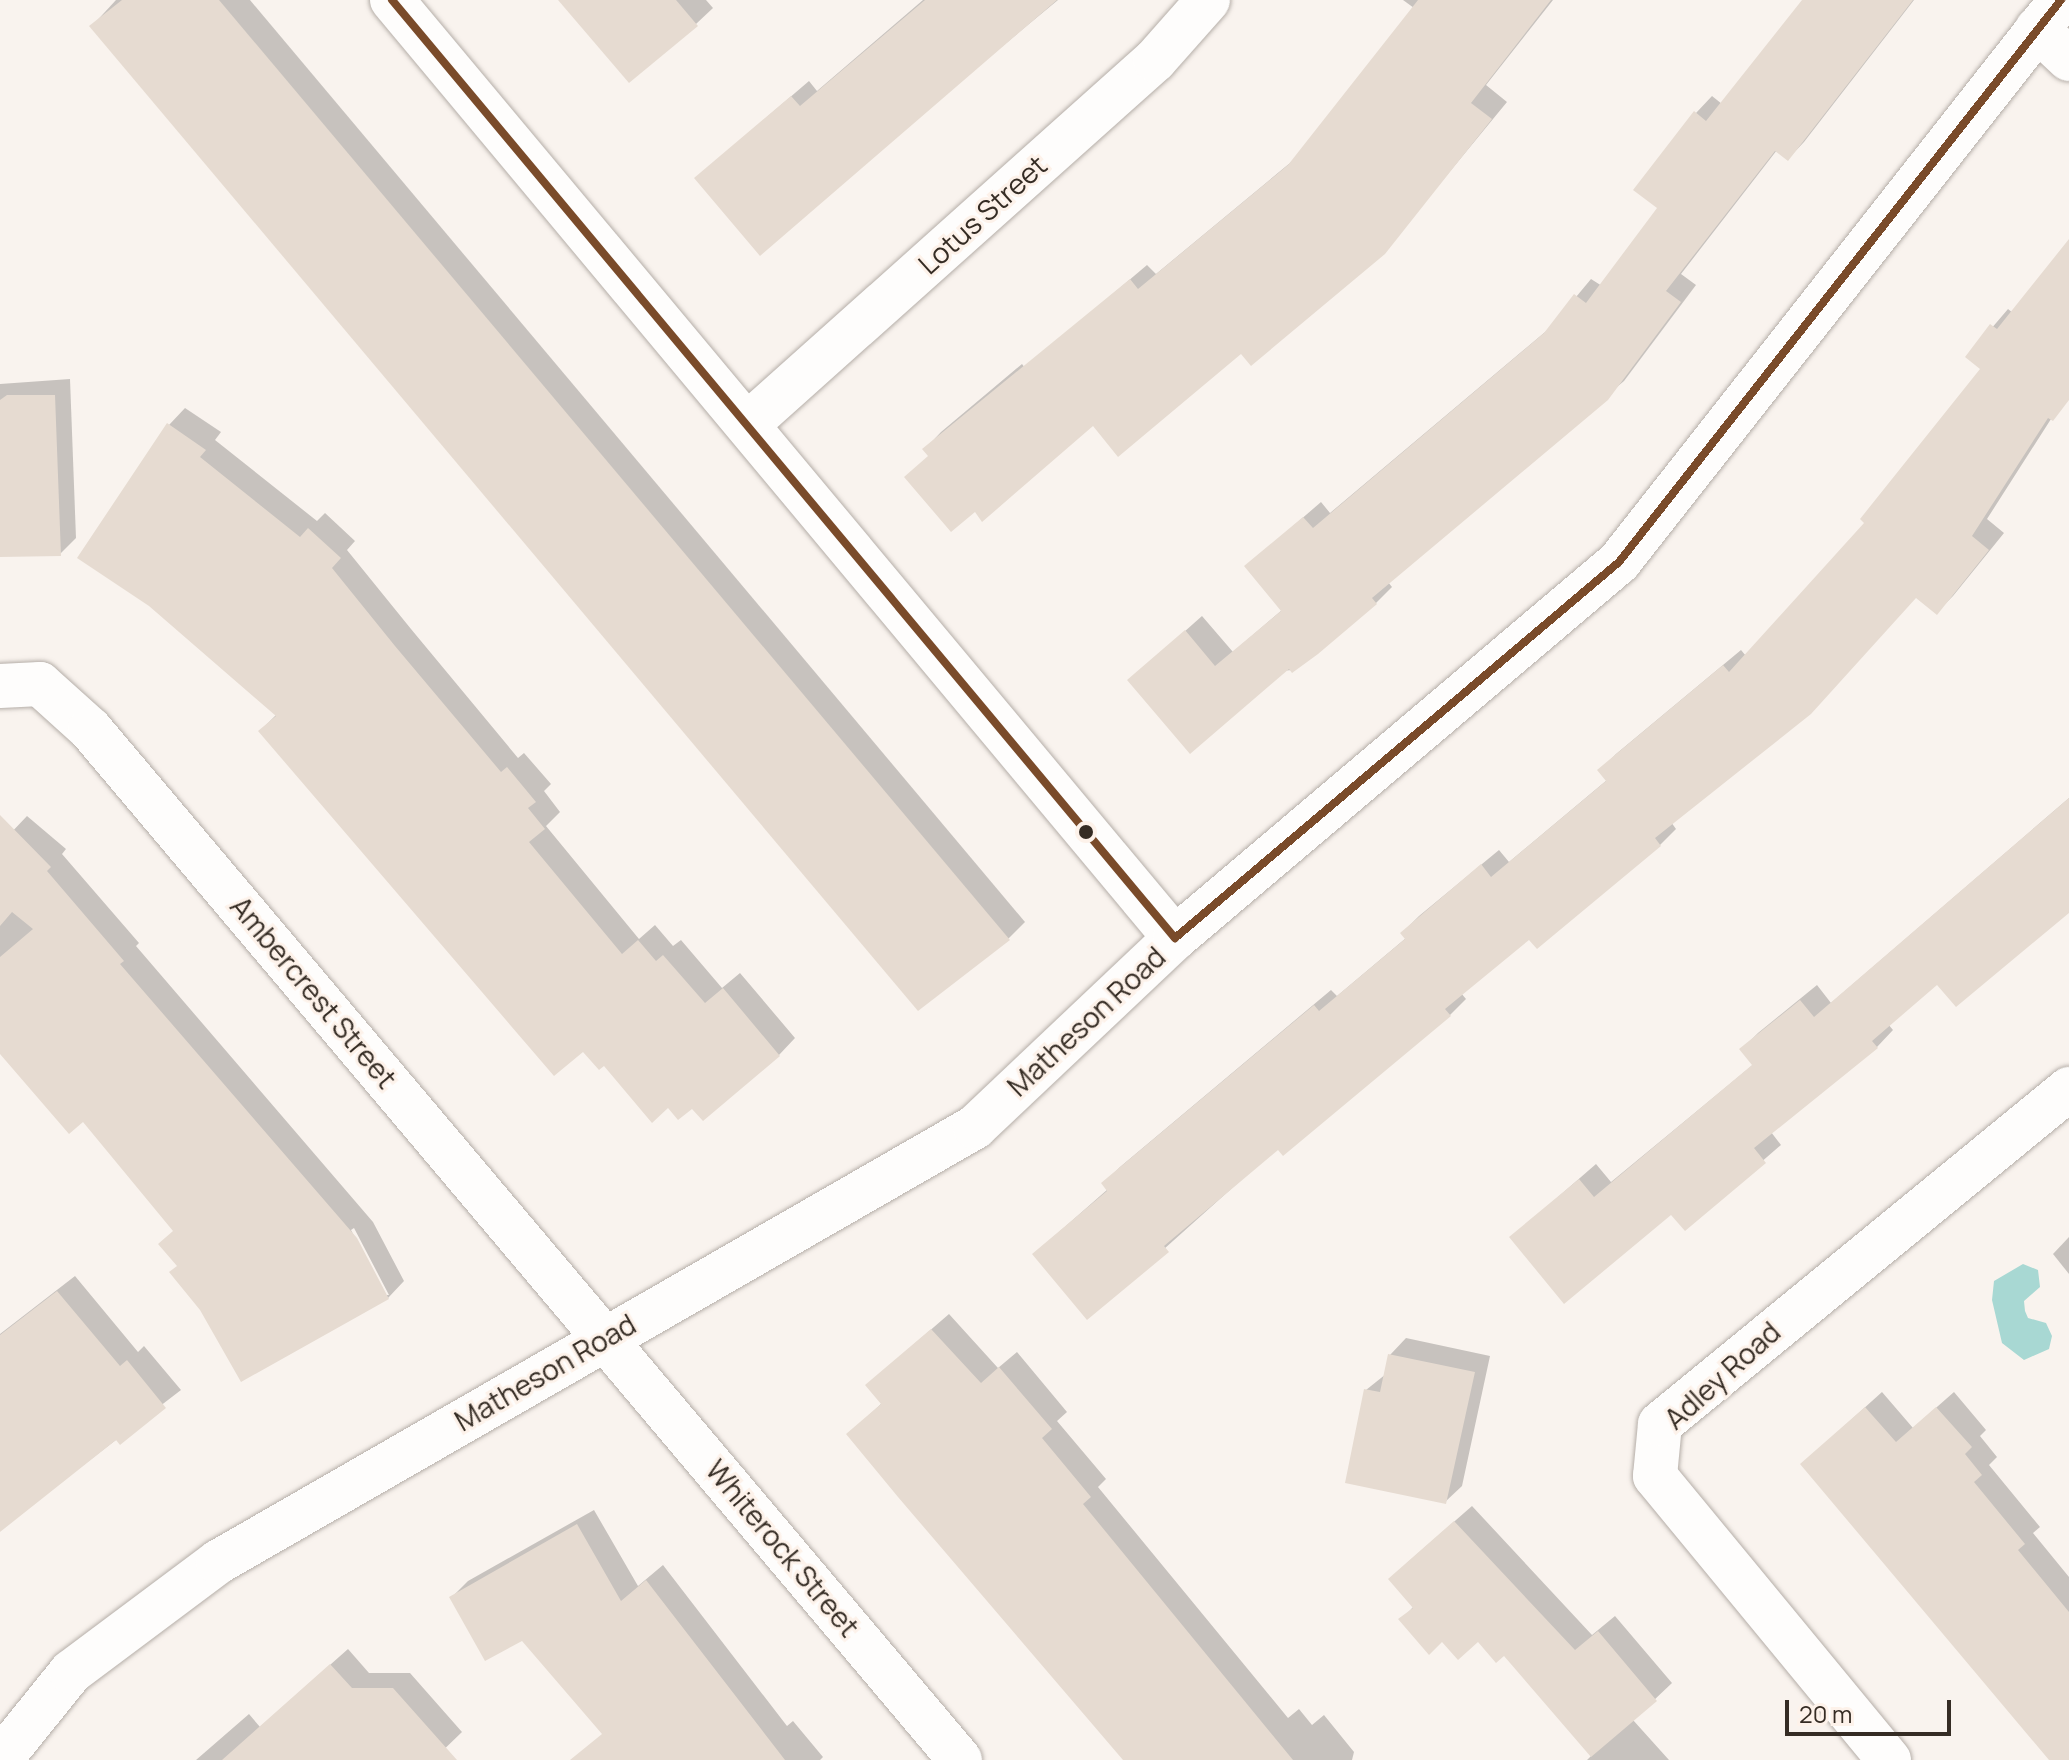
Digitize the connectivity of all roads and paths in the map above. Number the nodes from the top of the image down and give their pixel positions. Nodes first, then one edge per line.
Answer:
1 (392, 0) edge
2 (1208, 0) edge
3 (2049, 15) edge
4 (2069, 59) edge
5 (750, 422) junction
6 (0, 686) edge
7 (1175, 938) junction
8 (2069, 1089) edge
9 (607, 1336) junction
10 (0, 1760) edge
11 (960, 1760) edge
12 (1889, 1760) edge

1 - 5 street
2 - 5 street, Lotus Street
3 - 4 street
3 - 7 street, Matheson Road
5 - 7 street
6 - 9 street, Ambercrest Street
7 - 9 street, Matheson Road
8 - 12 street, Adley Road
9 - 10 street, Matheson Road
9 - 11 street, Whiterock Street

